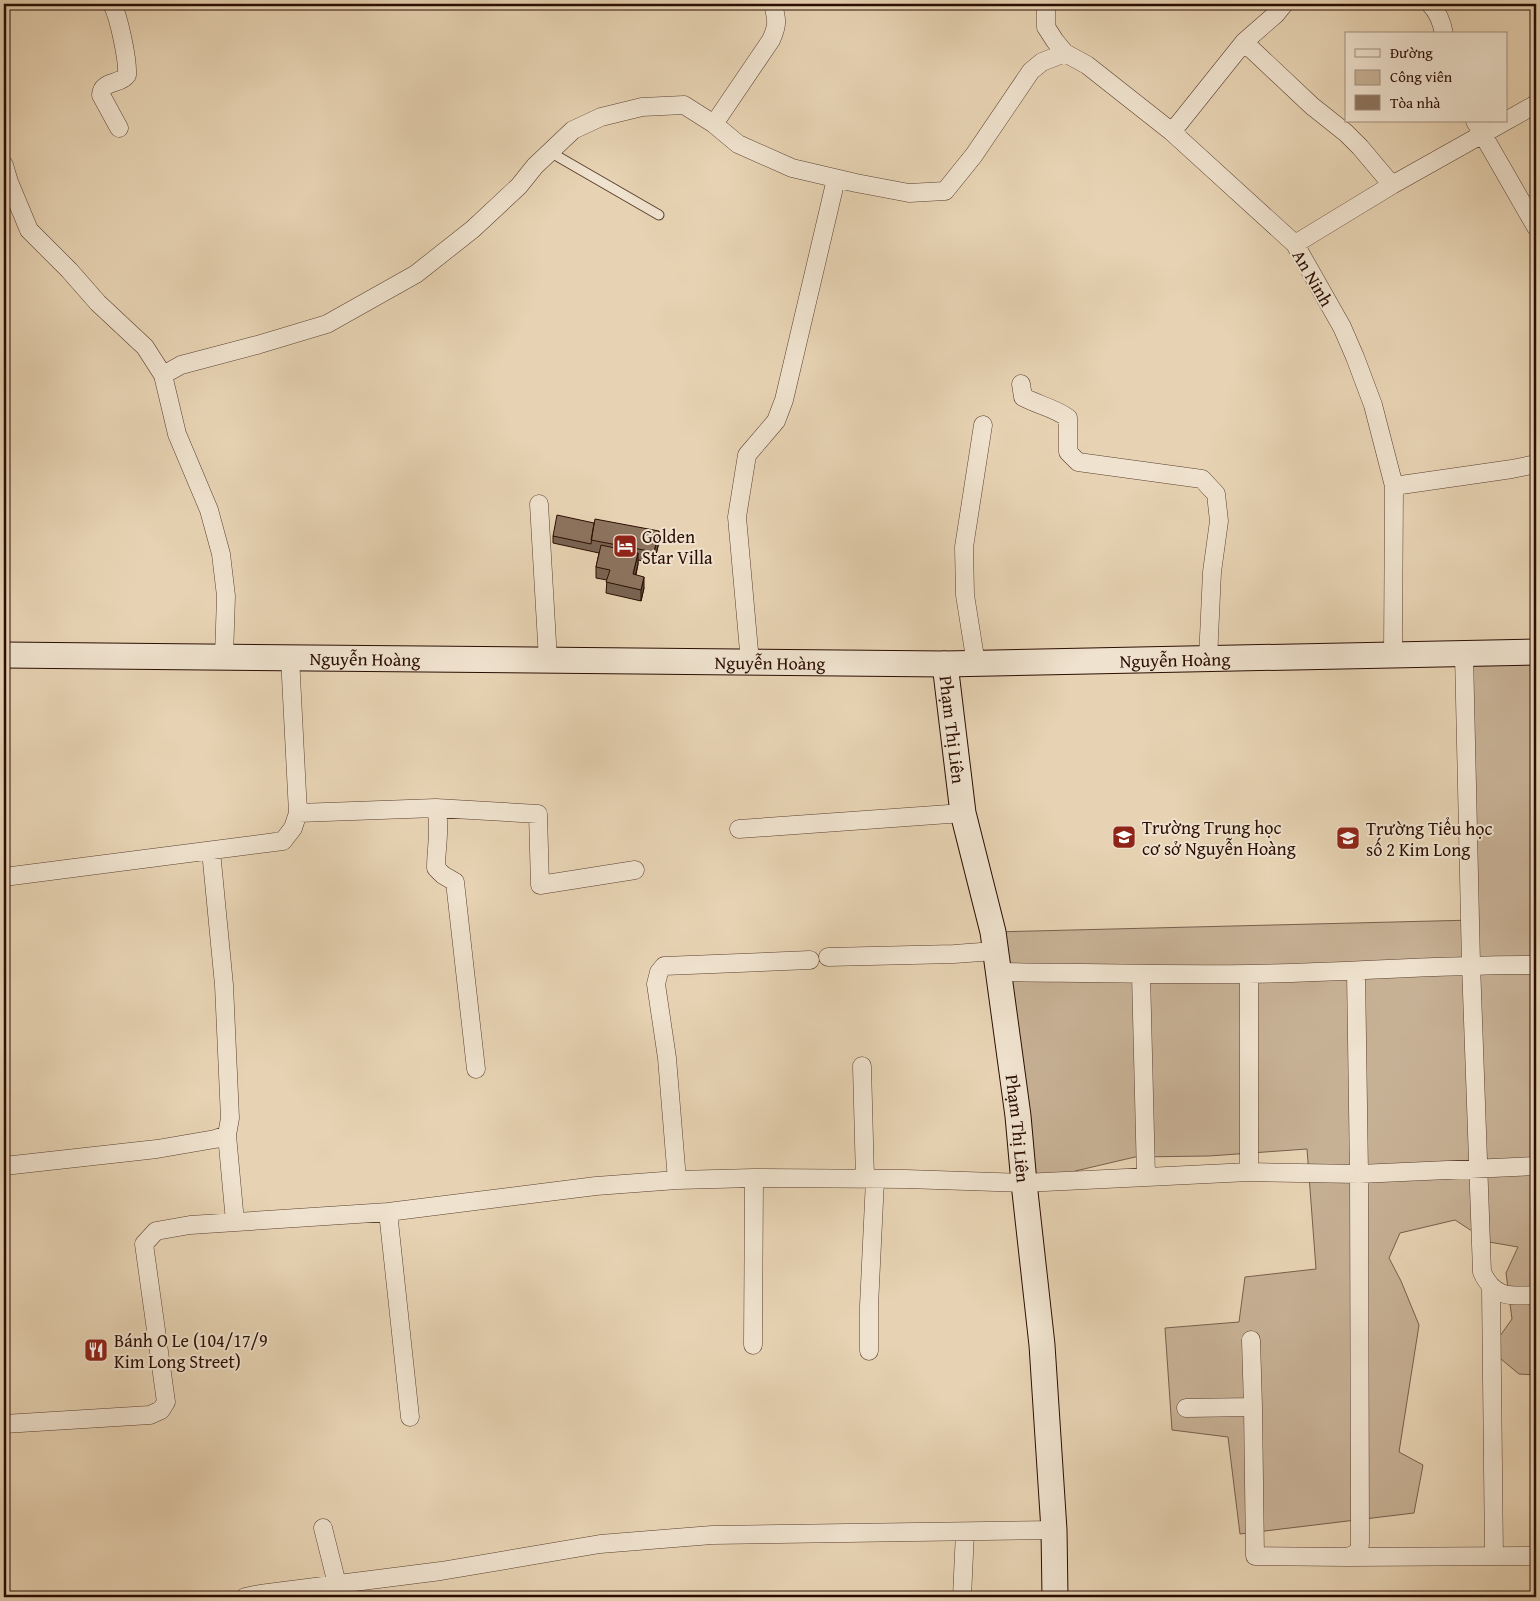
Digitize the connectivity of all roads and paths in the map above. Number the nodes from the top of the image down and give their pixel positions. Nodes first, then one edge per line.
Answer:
1 (112, 4) edge
2 (773, 4) edge
3 (1046, 4) edge
4 (1284, 4) edge
5 (1430, 4) edge
6 (1444, 32) edge
7 (1244, 42) junction
8 (1065, 53) junction
9 (1536, 104) edge
10 (1508, 120) edge
11 (1502, 122) edge
12 (714, 124) junction
13 (119, 128) dead end
14 (1479, 128) edge
15 (1172, 132) junction
16 (550, 152) junction
17 (4, 165) edge
18 (836, 179) junction
19 (1392, 185) junction
20 (658, 215) dead end
21 (1536, 227) edge
22 (1295, 244) junction
23 (163, 375) junction
24 (1021, 384) dead end
25 (983, 425) dead end
26 (1536, 464) edge
27 (1394, 486) junction
28 (539, 504) dead end
29 (1536, 652) edge
30 (4, 654) edge
31 (1464, 654) junction
32 (1393, 655) junction
33 (224, 657) junction
34 (290, 657) junction
35 (1208, 659) junction
36 (548, 660) junction
37 (750, 662) junction
38 (945, 664) junction
39 (976, 664) junction
40 (436, 808) junction
41 (298, 813) junction
42 (963, 813) junction
43 (739, 828) dead end
44 (211, 851) junction
45 (635, 870) dead end
46 (4, 877) edge
47 (828, 957) dead end
48 (810, 960) dead end
49 (997, 961) junction
50 (1471, 964) junction
51 (1536, 965) edge
52 (1356, 971) junction
53 (1141, 974) junction
54 (1249, 974) junction
55 (862, 1066) dead end
56 (476, 1069) dead end
57 (227, 1135) junction
58 (4, 1166) edge
59 (1536, 1166) edge
60 (1478, 1168) junction
61 (1249, 1172) junction
62 (1359, 1174) junction
63 (1146, 1176) junction
64 (754, 1178) junction
65 (677, 1180) junction
66 (870, 1180) junction
67 (1024, 1183) junction
68 (388, 1212) junction
69 (235, 1222) junction
70 (1491, 1288) junction
71 (1536, 1295) edge
72 (1251, 1340) dead end
73 (753, 1345) dead end
74 (869, 1351) dead end
75 (1254, 1407) junction
76 (1186, 1408) dead end
77 (410, 1417) dead end
78 (4, 1424) edge
79 (323, 1528) dead end
80 (1054, 1530) junction
81 (965, 1532) junction
82 (1494, 1556) junction
83 (1536, 1556) edge
84 (1347, 1557) junction
85 (338, 1584) junction
86 (245, 1597) edge
87 (962, 1597) edge
88 (1055, 1597) edge

1 - 13 street
2 - 12 street
3 - 8 street, An Ninh
4 - 7 street
5 - 6 street
7 - 15 street
7 - 19 street
8 - 15 street, An Ninh
8 - 18 street
9 - 10 street
11 - 14 street
12 - 16 street
12 - 18 street
14 - 19 street
14 - 21 street
15 - 22 street, An Ninh
16 - 20 lane
16 - 23 street
17 - 23 street
18 - 37 street
19 - 22 street
22 - 27 street, An Ninh
23 - 33 street
24 - 35 street
25 - 39 street
26 - 27 street
27 - 32 street, An Ninh
28 - 36 street
29 - 31 street, Nguyễn Hoàng
30 - 33 street, Nguyễn Hoàng
31 - 32 street, Nguyễn Hoàng
31 - 50 street
32 - 35 street, Nguyễn Hoàng
33 - 34 street, Nguyễn Hoàng
34 - 36 street, Nguyễn Hoàng
34 - 41 street
35 - 39 street, Nguyễn Hoàng
36 - 37 street, Nguyễn Hoàng
37 - 38 street, Nguyễn Hoàng
38 - 39 street, Nguyễn Hoàng
38 - 42 street, Phạm Thị Liên
40 - 41 street
40 - 45 street
40 - 56 street
41 - 44 street
42 - 43 street
42 - 49 street, Phạm Thị Liên
44 - 46 street
44 - 57 street
47 - 49 street
48 - 65 street
49 - 53 street
49 - 67 street, Phạm Thị Liên
50 - 51 street
50 - 52 street
50 - 60 street
52 - 54 street
52 - 62 street
53 - 54 street
53 - 63 street
54 - 61 street
55 - 66 street
57 - 58 street
57 - 69 street
59 - 60 street
60 - 62 street
60 - 70 street
61 - 62 street
61 - 63 street
62 - 84 street
63 - 67 street
64 - 65 street
64 - 66 street
64 - 73 street
65 - 68 street
66 - 67 street
66 - 74 street
67 - 80 street, Phạm Thị Liên
68 - 69 street
68 - 77 street
69 - 78 street
70 - 71 street
70 - 82 street
72 - 75 street
75 - 76 street
75 - 84 street
79 - 85 street
80 - 81 street
80 - 88 street, Phạm Thị Liên
81 - 85 street
81 - 87 street
82 - 83 street
82 - 84 street
85 - 86 street

